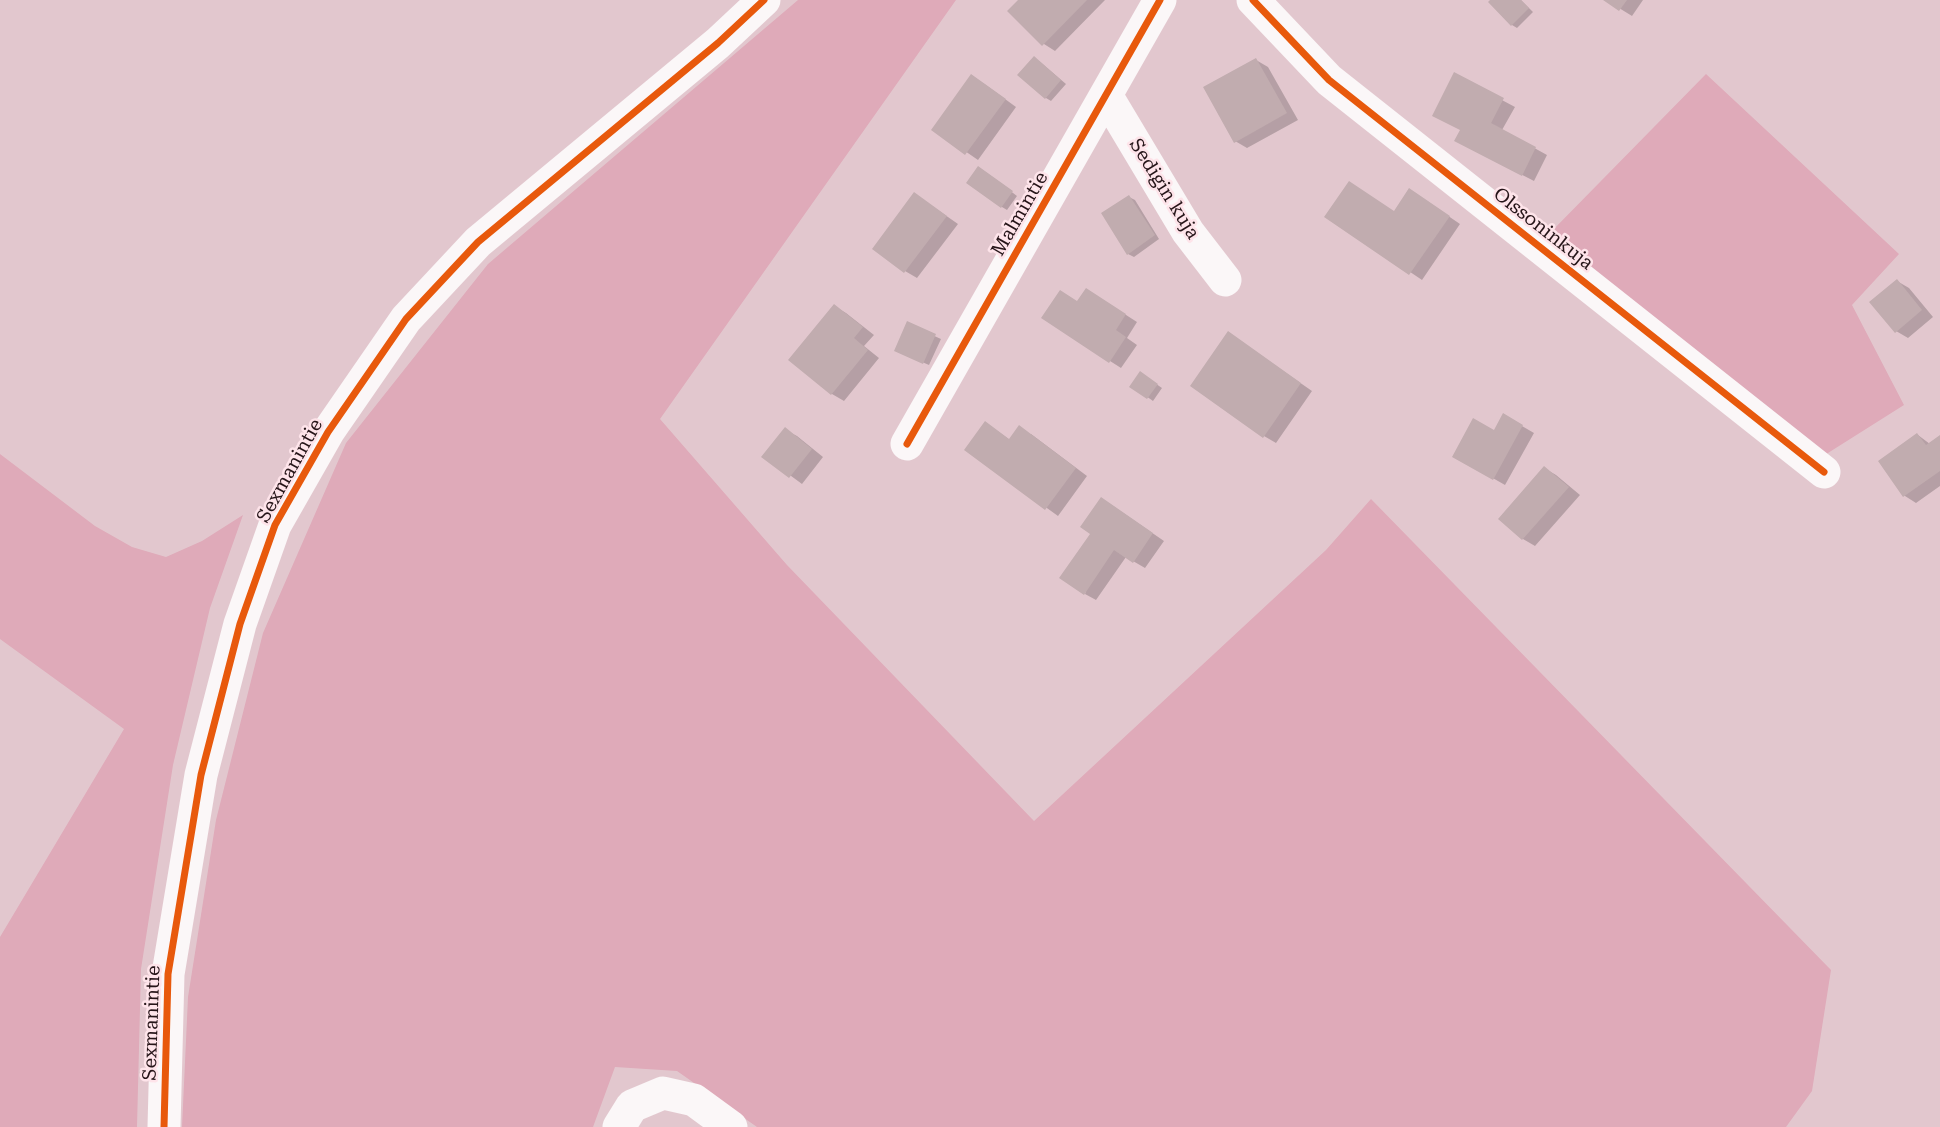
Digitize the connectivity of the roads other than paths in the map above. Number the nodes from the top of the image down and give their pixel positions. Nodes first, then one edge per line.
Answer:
1 (764, 0) edge
2 (1160, 0) edge
3 (1252, 0) edge
4 (1106, 95) junction
5 (1225, 281) dead end
6 (907, 444) dead end
7 (1824, 472) dead end
8 (164, 1127) edge
9 (619, 1127) edge
10 (731, 1127) edge

1 - 8 street, Sexmanintie
2 - 4 street, Malmintie
3 - 7 street, Olssoninkuja
4 - 5 street, Sedigin kuja
4 - 6 street, Malmintie
9 - 10 street

